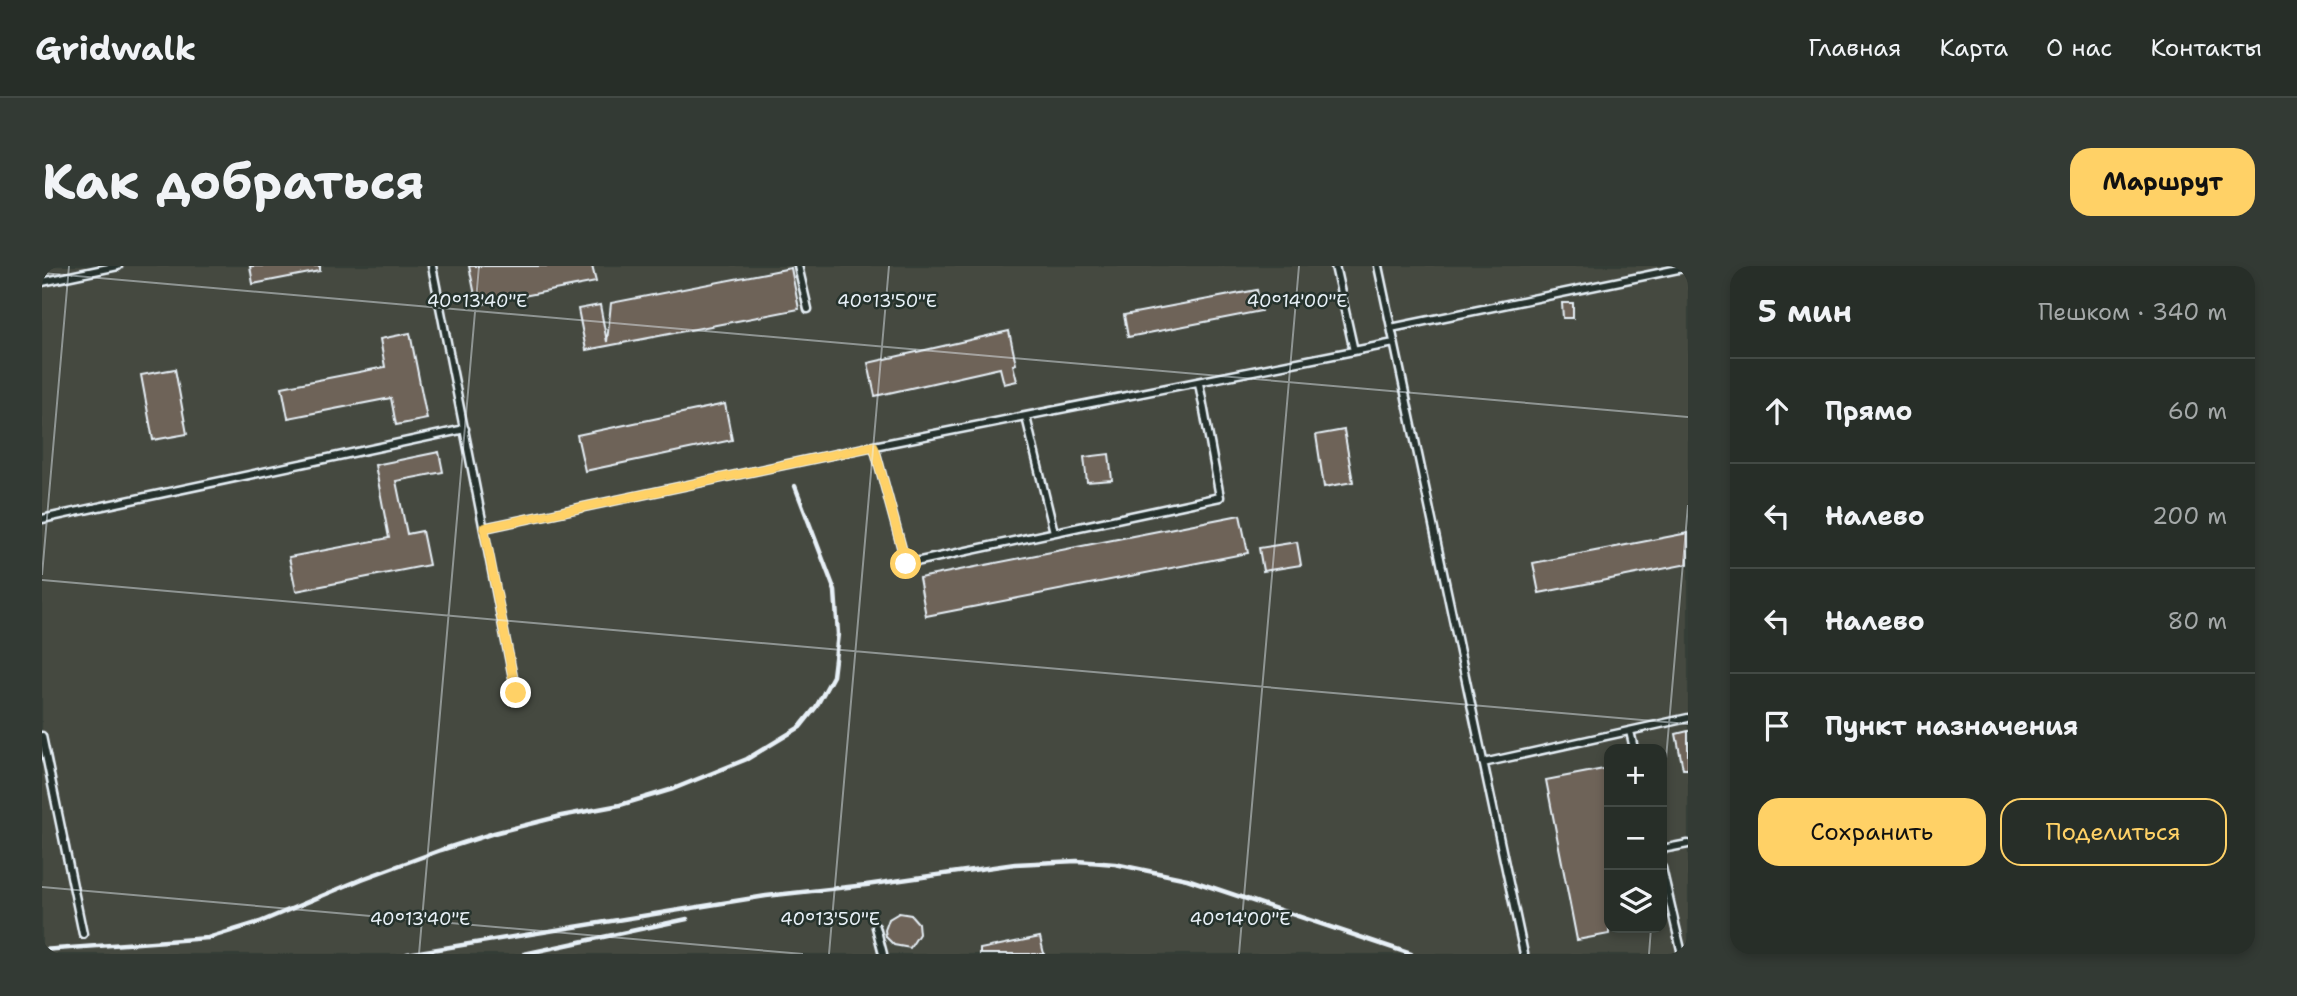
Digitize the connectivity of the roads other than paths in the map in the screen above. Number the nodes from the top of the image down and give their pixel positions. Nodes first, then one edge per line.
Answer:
1 (118, 266) edge
2 (432, 266) edge
3 (798, 266) edge
4 (1335, 266) edge
5 (1378, 266) edge
6 (1688, 267) edge
7 (42, 282) edge
8 (808, 309) dead end
9 (1391, 328) junction
10 (1394, 343) junction
11 (1354, 351) junction
12 (1199, 383) junction
13 (1026, 417) junction
14 (465, 429) junction
15 (874, 446) junction
16 (42, 519) edge
17 (484, 528) junction
18 (1054, 532) junction
19 (516, 693) dead end
20 (1688, 718) edge
21 (1630, 731) junction
22 (42, 736) edge
23 (1633, 744) edge
24 (1483, 763) junction
25 (1688, 844) edge
26 (1667, 848) edge
27 (1663, 870) edge
28 (876, 927) dead end
29 (83, 934) dead end
30 (883, 954) edge
31 (1524, 954) edge
32 (1682, 954) edge

1 - 7 lane
2 - 14 lane
3 - 8 lane
4 - 11 lane
5 - 9 lane
6 - 9 lane
9 - 10 lane
10 - 11 lane
10 - 24 lane
11 - 12 lane
12 - 13 lane
12 - 18 lane
13 - 15 lane
13 - 18 lane
14 - 16 lane
14 - 17 lane
15 - 17 lane
15 - 18 lane
17 - 19 lane
20 - 21 lane
21 - 23 lane
21 - 24 lane
22 - 29 lane
24 - 31 lane
25 - 26 lane
27 - 32 lane
28 - 30 lane

